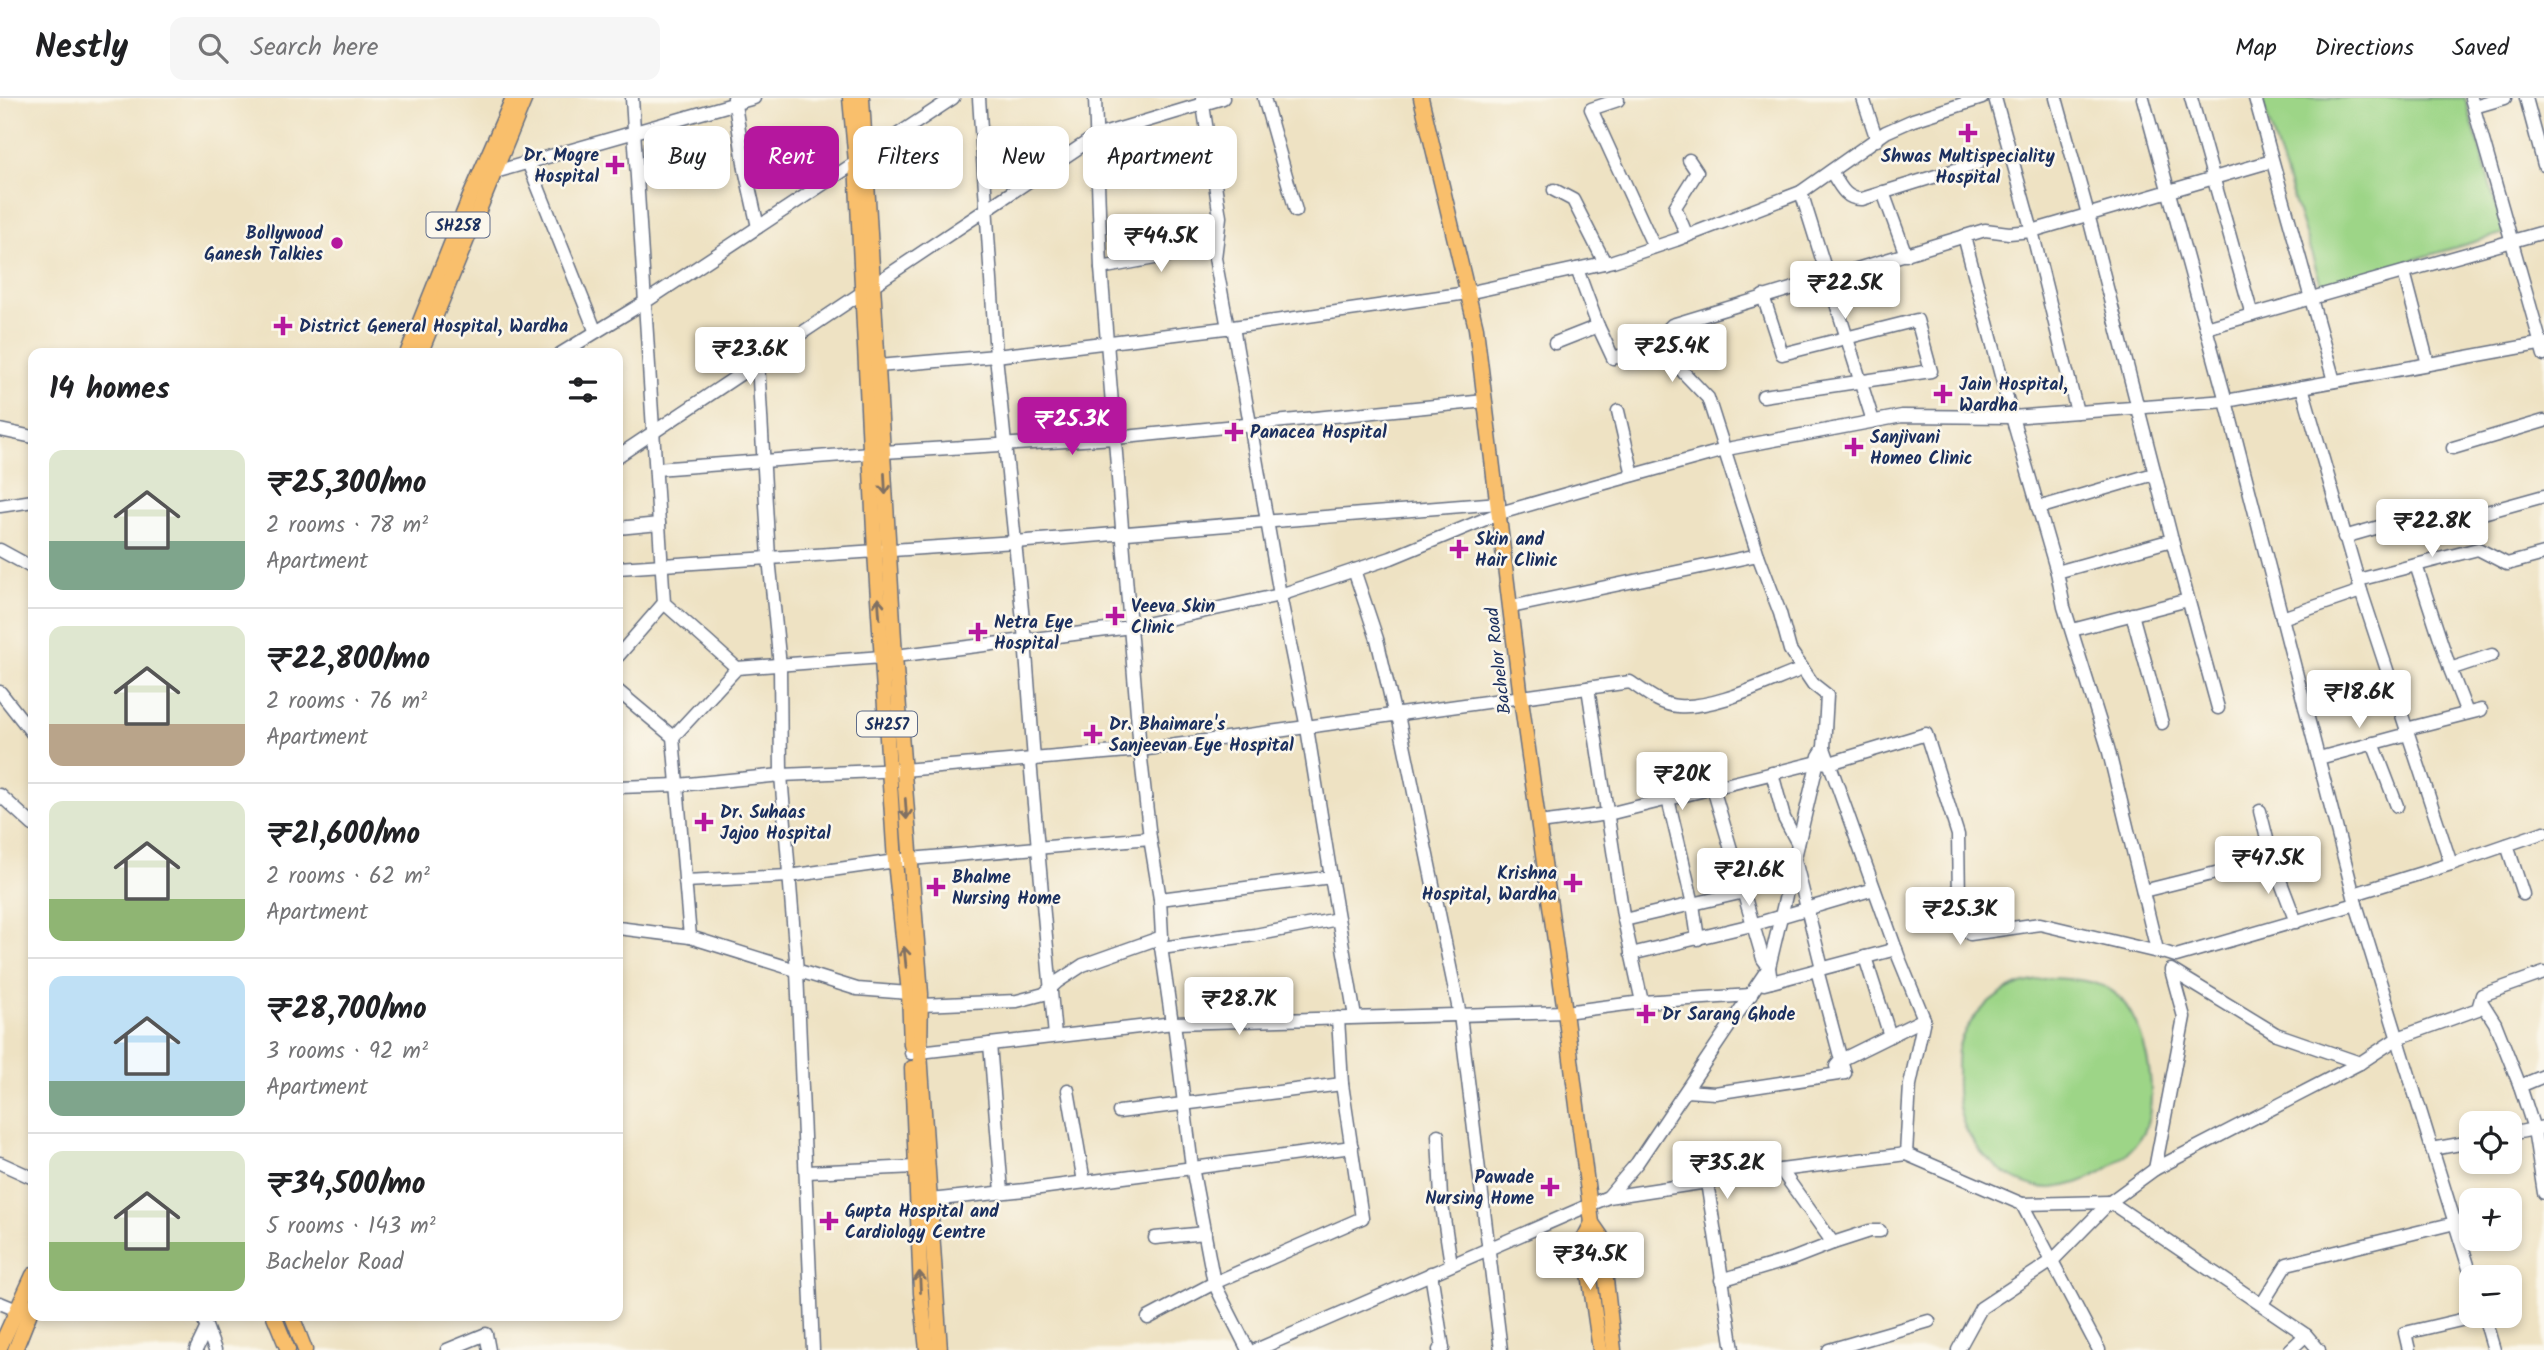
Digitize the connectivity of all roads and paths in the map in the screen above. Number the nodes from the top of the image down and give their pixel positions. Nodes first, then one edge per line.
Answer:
1 (513, 98) edge
2 (525, 98) edge
3 (632, 98) edge
4 (754, 98) edge
5 (850, 98) edge
6 (862, 98) edge
7 (953, 98) edge
8 (979, 98) edge
9 (1096, 98) edge
10 (1223, 98) edge
11 (1264, 98) edge
12 (1421, 98) edge
13 (1863, 98) edge
14 (1982, 98) edge
15 (1995, 98) edge
16 (2056, 98) edge
17 (2143, 98) edge
18 (2191, 98) edge
19 (2255, 98) edge
20 (2505, 98) edge
21 (2526, 98) edge
22 (1618, 100) edge
23 (734, 101) edge
24 (1202, 101) edge
25 (2472, 103) edge
26 (855, 126) edge
27 (862, 126) edge
28 (911, 126) edge
29 (1096, 126) edge
30 (1126, 126) edge
31 (635, 131) junction
32 (1877, 139) junction
33 (1083, 145) edge
34 (1689, 160) dead end
35 (2272, 161) junction
36 (528, 162) junction
37 (1978, 163) dead end
38 (853, 165) edge
39 (2544, 165) edge
40 (1831, 171) junction
41 (495, 172) junction
42 (2212, 177) junction
43 (863, 189) edge
44 (1098, 189) edge
45 (1554, 190) dead end
46 (2168, 190) junction
47 (1801, 192) junction
48 (1883, 192) junction
49 (985, 210) junction
50 (1296, 211) dead end
51 (2088, 214) junction
52 (758, 227) junction
53 (2032, 231) junction
54 (2544, 232) edge
55 (1687, 236) junction
56 (1964, 236) junction
57 (2511, 242) junction
58 (1214, 247) junction
59 (1654, 247) junction
60 (1906, 255) junction
61 (1605, 262) junction
62 (1101, 268) junction
63 (1577, 269) junction
64 (2404, 272) junction
65 (1829, 278) junction
66 (868, 288) junction
67 (1467, 293) junction
68 (1763, 296) junction
69 (2311, 298) junction
70 (645, 302) junction
71 (2252, 314) junction
72 (1598, 326) junction
73 (1230, 327) junction
74 (2206, 328) junction
75 (595, 330) junction
76 (1849, 337) junction
77 (1108, 341) junction
78 (1555, 343) dead end
79 (1664, 343) junction
80 (409, 348) edge
81 (422, 348) edge
82 (569, 348) edge
83 (2543, 348) edge
84 (996, 356) junction
85 (758, 362) junction
86 (2428, 364) junction
87 (878, 366) junction
88 (1861, 380) junction
89 (2334, 381) junction
90 (2302, 387) junction
91 (1763, 396) dead end
92 (1485, 401) junction
93 (2226, 401) junction
94 (2138, 408) junction
95 (1618, 411) dead end
96 (2077, 412) junction
97 (2012, 416) junction
98 (1873, 421) junction
99 (2544, 421) edge
100 (1251, 425) junction
101 (0, 430) edge
102 (654, 432) junction
103 (28, 436) edge
104 (1115, 438) junction
105 (1005, 445) junction
106 (2453, 448) dead end
107 (1726, 449) junction
108 (877, 452) junction
109 (623, 453) edge
110 (763, 461) junction
111 (656, 469) junction
112 (2154, 474) junction
113 (1633, 475) junction
114 (2544, 496) edge
115 (28, 501) edge
116 (0, 506) edge
117 (1499, 508) junction
118 (2038, 508) junction
119 (1267, 522) junction
120 (659, 524) junction
121 (623, 528) edge
122 (1122, 532) junction
123 (2344, 537) junction
124 (2172, 540) junction
125 (1015, 542) junction
126 (0, 550) edge
127 (882, 552) junction
128 (2544, 554) edge
129 (1758, 555) junction
130 (769, 558) junction
131 (28, 565) edge
132 (662, 565) junction
133 (2416, 565) junction
134 (623, 568) edge
135 (1354, 570) junction
136 (2057, 572) junction
137 (2360, 585) junction
138 (1280, 595) junction
139 (2189, 600) junction
140 (664, 603) junction
141 (1511, 607) junction
142 (2132, 614) junction
143 (2282, 618) junction
144 (1131, 626) junction
145 (2072, 630) junction
146 (1026, 640) junction
147 (623, 650) edge
148 (2492, 655) dead end
149 (889, 656) junction
150 (780, 666) junction
151 (737, 668) junction
152 (1803, 669) junction
153 (2450, 669) junction
154 (1588, 688) junction
155 (0, 692) edge
156 (623, 695) edge
157 (1521, 698) junction
158 (2218, 708) dead end
159 (2481, 710) dead end
160 (2467, 713) junction
161 (1396, 715) junction
162 (2162, 723) dead end
163 (28, 728) edge
164 (1307, 728) junction
165 (2407, 731) junction
166 (673, 737) junction
167 (2373, 743) junction
168 (1140, 750) junction
169 (2319, 758) junction
170 (1032, 760) junction
171 (1824, 763) junction
172 (897, 770) junction
173 (1772, 773) junction
174 (781, 775) junction
175 (678, 785) junction
176 (623, 787) edge
177 (1713, 788) junction
178 (0, 795) edge
179 (1668, 799) junction
180 (2397, 806) dead end
181 (2260, 811) dead end
182 (1608, 814) junction
183 (28, 820) edge
184 (1539, 824) junction
185 (2544, 832) edge
186 (1150, 838) junction
187 (1798, 845) junction
188 (2507, 845) junction
189 (1039, 849) junction
190 (910, 859) junction
191 (1795, 859) junction
192 (2272, 859) junction
193 (895, 862) junction
194 (2451, 864) junction
195 (789, 876) junction
196 (1331, 877) junction
197 (685, 881) junction
198 (1874, 889) junction
199 (2143, 891) junction
200 (1744, 892) junction
201 (2523, 894) dead end
202 (1160, 899) junction
203 (2355, 899) junction
204 (1693, 904) junction
205 (1808, 910) junction
206 (1780, 917) junction
207 (1338, 919) junction
208 (1624, 920) junction
209 (2296, 922) junction
210 (1752, 925) junction
211 (623, 929) edge
212 (690, 937) junction
213 (1698, 939) junction
214 (1161, 943) junction
215 (1896, 949) junction
216 (1632, 954) junction
217 (2176, 956) junction
218 (1865, 957) junction
219 (1769, 967) junction
220 (1819, 969) junction
221 (797, 971) junction
222 (2544, 973) edge
223 (1771, 982) junction
224 (1050, 989) junction
225 (1754, 990) junction
226 (909, 993) junction
227 (2481, 1001) junction
228 (1642, 1002) junction
229 (920, 1006) junction
230 (1565, 1012) junction
231 (1460, 1015) junction
232 (1355, 1017) junction
233 (1338, 1018) junction
234 (1924, 1019) junction
235 (1173, 1023) junction
236 (1055, 1036) junction
237 (1890, 1036) junction
238 (2398, 1038) junction
239 (990, 1044) junction
240 (915, 1053) junction
241 (1841, 1059) junction
242 (2360, 1063) junction
243 (2544, 1076) edge
244 (1342, 1084) junction
245 (2520, 1086) junction
246 (1068, 1090) dead end
247 (1686, 1090) junction
248 (1184, 1104) junction
249 (1119, 1112) dead end
250 (2539, 1128) edge
251 (1438, 1135) dead end
252 (2459, 1144) edge
253 (1352, 1147) junction
254 (2432, 1149) junction
255 (1906, 1154) junction
256 (0, 1163) edge
257 (916, 1167) junction
258 (1192, 1167) junction
259 (2155, 1169) junction
260 (1781, 1170) junction
261 (807, 1172) junction
262 (28, 1176) edge
263 (1084, 1182) junction
264 (1707, 1182) junction
265 (1002, 1192) junction
266 (2544, 1193) edge
267 (1608, 1197) junction
268 (930, 1200) junction
269 (2110, 1202) junction
270 (1590, 1203) junction
271 (2022, 1204) junction
272 (1592, 1223) junction
273 (2455, 1223) junction
274 (1880, 1231) dead end
275 (1205, 1233) junction
276 (1155, 1238) dead end
277 (1833, 1243) junction
278 (1489, 1248) junction
279 (2052, 1261) junction
280 (1451, 1264) junction
281 (2468, 1265) edge
282 (1431, 1273) junction
283 (1721, 1280) junction
284 (1214, 1283) junction
285 (28, 1286) edge
286 (0, 1303) edge
287 (2262, 1304) junction
288 (17, 1310) junction
289 (28, 1318) edge
290 (1148, 1318) dead end
291 (276, 1321) edge
292 (294, 1321) edge
293 (1929, 1321) dead end
294 (2459, 1321) edge
295 (204, 1322) edge
296 (2488, 1328) edge
297 (2306, 1335) junction
298 (0, 1347) edge
299 (1265, 1348) edge
300 (1442, 1349) edge
301 (15, 1350) edge
302 (196, 1350) edge
303 (215, 1350) edge
304 (288, 1350) edge
305 (305, 1350) edge
306 (447, 1350) edge
307 (489, 1350) edge
308 (813, 1350) edge
309 (926, 1350) edge
310 (940, 1350) edge
311 (1248, 1350) edge
312 (1501, 1350) edge
313 (1600, 1350) edge
314 (1614, 1350) edge
315 (1733, 1350) edge
316 (1829, 1350) edge
317 (1958, 1350) edge
318 (2099, 1350) edge
319 (2290, 1350) edge
320 (2319, 1350) edge
321 (2409, 1350) edge
322 (2494, 1350) edge

1 - 80 main road, SH258
2 - 41 main road, SH258
3 - 31 street
4 - 23 street
5 - 26 main road, SH257
6 - 27 main road, SH257
7 - 28 street
8 - 49 street
9 - 29 street
10 - 24 street
11 - 50 street
12 - 67 main road, Bachelor Road
13 - 32 street
14 - 32 street
15 - 53 street
16 - 51 street
17 - 46 street
18 - 42 street
19 - 35 street
20 - 25 street
21 - 39 street
22 - 59 street
23 - 31 street
23 - 52 street
24 - 30 street
24 - 58 street
25 - 57 street
31 - 36 street
31 - 70 street
32 - 40 street
33 - 49 street
34 - 55 street
35 - 42 street
35 - 69 street
36 - 41 street
36 - 75 street
37 - 48 street
38 - 52 street
40 - 47 street
40 - 48 street
41 - 81 main road, SH258
42 - 46 street
42 - 71 street
43 - 66 main road, SH257
44 - 62 street
45 - 61 street
46 - 51 street
46 - 74 street
47 - 55 street
47 - 65 street
48 - 60 street
49 - 66 street
49 - 84 street
51 - 53 street
51 - 94 street
52 - 70 street
53 - 56 street
53 - 96 street
54 - 57 street
55 - 59 street
56 - 60 street
56 - 97 street
57 - 64 street
57 - 83 street
58 - 62 street
58 - 73 street
59 - 61 street
60 - 65 street
61 - 63 street
62 - 77 street
63 - 67 street
63 - 72 street
64 - 69 street
64 - 86 street
65 - 68 street
65 - 76 street
66 - 85 street
66 - 87 main road, SH257
66 - 108 main road, SH257
67 - 73 street
67 - 92 main road, Bachelor Road
68 - 76 street
68 - 79 street
69 - 71 street
69 - 89 street
70 - 75 street
70 - 102 street
71 - 74 street
72 - 78 street
72 - 79 street
73 - 77 street
73 - 100 street
74 - 93 street
75 - 82 street
76 - 88 street
76 - 88 street
77 - 84 street
77 - 104 street
79 - 107 street
83 - 86 street
84 - 87 street
84 - 105 street
85 - 102 street
85 - 110 street
86 - 89 street
87 - 108 main road, SH257
88 - 91 street
88 - 98 street
89 - 90 street
90 - 93 street
90 - 123 street
92 - 100 street
92 - 117 main road, Bachelor Road
93 - 94 street
93 - 143 street
94 - 96 street
94 - 112 street
95 - 113 street
96 - 97 street
97 - 98 street
97 - 118 street
98 - 107 street
99 - 106 street
100 - 104 street
100 - 119 street
101 - 103 street
102 - 109 street
102 - 111 street
104 - 105 street
104 - 122 street
105 - 108 street
105 - 125 street
107 - 113 street
107 - 129 street
108 - 110 street
108 - 127 main road, SH257
110 - 111 street
110 - 130 street
111 - 120 street
112 - 118 street
112 - 124 street
113 - 117 street
114 - 123 street
115 - 116 street
117 - 119 street
117 - 135 street
117 - 141 main road, Bachelor Road
118 - 136 street
119 - 122 street
119 - 138 street
120 - 121 street
120 - 132 street
122 - 125 street
122 - 144 street
123 - 137 street
124 - 136 street
124 - 139 street
125 - 127 street
125 - 146 street
126 - 131 street
127 - 130 street
127 - 149 main road, SH257
128 - 133 street
129 - 141 street
129 - 152 street
130 - 132 street
130 - 150 street
132 - 134 street
132 - 140 street
133 - 137 street
133 - 153 street
135 - 138 street
135 - 161 street
136 - 145 street
137 - 143 street
137 - 165 street
138 - 144 street
138 - 164 street
139 - 142 street
139 - 158 street
140 - 147 street
140 - 151 street
141 - 157 main road, Bachelor Road
142 - 145 street
142 - 162 street
143 - 169 street
144 - 146 street
144 - 168 street
145 - 199 street
146 - 149 street
146 - 170 street
148 - 153 street
149 - 150 street
149 - 172 main road, SH257
150 - 151 street
150 - 174 street
151 - 166 street
152 - 154 street
152 - 171 street
153 - 160 street
154 - 157 street
154 - 182 street
155 - 163 street
156 - 166 street
157 - 161 street
157 - 184 main road, Bachelor Road
159 - 160 street
160 - 165 street
161 - 164 street
161 - 231 street
164 - 168 street
164 - 196 street
165 - 167 street
165 - 194 street
166 - 175 street
167 - 169 street
167 - 180 street
168 - 170 street
168 - 186 street
169 - 203 street
170 - 172 street
170 - 189 street
171 - 173 street
171 - 187 street
171 - 198 street
171 - 217 street
172 - 174 street
172 -> 190 main road, SH257
172 - 193 main road, SH257
173 - 177 street
173 - 187 street
174 - 175 street
174 - 195 street
175 - 176 street
175 - 197 street
177 - 179 street
177 - 200 street
178 - 183 street
179 - 182 street
179 - 204 street
181 - 192 street
182 - 184 street
182 - 208 street
184 - 230 main road, Bachelor Road
185 - 188 street
186 - 189 street
186 - 202 street
187 - 191 street
188 - 194 street
188 - 201 street
189 - 190 street
189 - 224 street
190 - 193 street
190 - 229 main road, SH257
191 - 205 street
191 - 206 street
192 - 199 street
192 - 209 street
193 - 195 street
226 -> 193 main road, SH257
194 - 203 street
195 - 197 street
195 - 221 street
196 - 202 street
196 - 207 street
197 - 212 street
198 - 205 street
198 - 215 street
199 - 217 street
200 - 204 street
200 - 210 street
202 - 214 street
203 - 209 street
203 - 238 street
204 - 208 street
204 - 213 street
205 - 206 street
205 - 220 street
206 - 210 street
206 - 219 street
207 - 214 street
207 - 232 street
208 - 216 street
209 - 217 street
210 - 213 street
210 - 219 street
211 - 212 street
212 - 221 street
213 - 216 street
214 - 224 street
214 - 235 street
215 - 218 street
215 - 234 street
216 - 228 street
218 - 220 street
218 - 237 street
219 - 223 street
219 - 225 street
220 - 223 street
220 - 241 street
221 - 226 street
221 - 261 street
222 - 227 street
223 - 225 street
224 - 229 street
224 - 236 street
225 - 228 street
225 - 247 street
226 - 240 main road, SH257
227 - 238 street
227 - 245 street
228 - 230 street
229 - 240 main road, SH257
230 - 231 street
230 - 270 main road, Bachelor Road
231 - 232 street
231 - 278 street
232 - 233 street
233 - 235 street
233 - 244 street
234 - 237 street
234 - 255 street
235 - 236 street
235 - 248 street
236 - 239 street
237 - 241 street
238 - 242 street
238 - 254 street
239 - 240 street
239 - 265 street
240 - 257 main road, SH257
240 - 268 main road, SH257
241 - 247 street
242 - 259 street
242 - 259 street
243 - 245 street
244 - 248 street
244 - 253 street
245 - 250 street
246 - 263 street
247 - 267 street
248 - 249 street
248 - 258 street
250 - 266 street
251 - 280 street
252 - 254 street
253 - 258 street
253 - 284 street
254 - 273 street
255 - 260 street
255 - 271 street
256 - 262 street
257 - 261 street
309 -> 257 main road, SH257
258 - 263 street
258 - 275 street
259 - 269 street
260 - 264 street
260 - 277 street
261 - 308 street
263 - 265 street
264 - 267 street
264 - 283 street
265 - 268 street
267 - 270 street
268 - 310 main road, SH257
269 - 271 street
269 - 279 street
269 - 287 street
270 - 272 main road, Bachelor Road
270 - 278 street
271 - 279 street
272 - 313 main road, Bachelor Road
272 - 314 main road, Bachelor Road
273 - 281 street
273 - 287 street
274 - 277 street
275 - 276 street
275 - 284 street
277 - 283 street
278 - 280 street
278 - 312 street
279 - 317 street
279 - 318 street
280 - 282 street
282 - 299 street
282 - 300 street
283 - 315 street
284 - 290 street
284 - 311 street
285 - 288 main road
286 - 288 street
287 - 297 street
288 - 298 main road
289 - 301 main road
291 - 304 main road
292 - 305 main road
293 - 316 street
294 - 321 street
295 - 302 street
295 - 303 street
296 - 322 street
297 - 319 street
297 - 320 street
306 - 307 street

